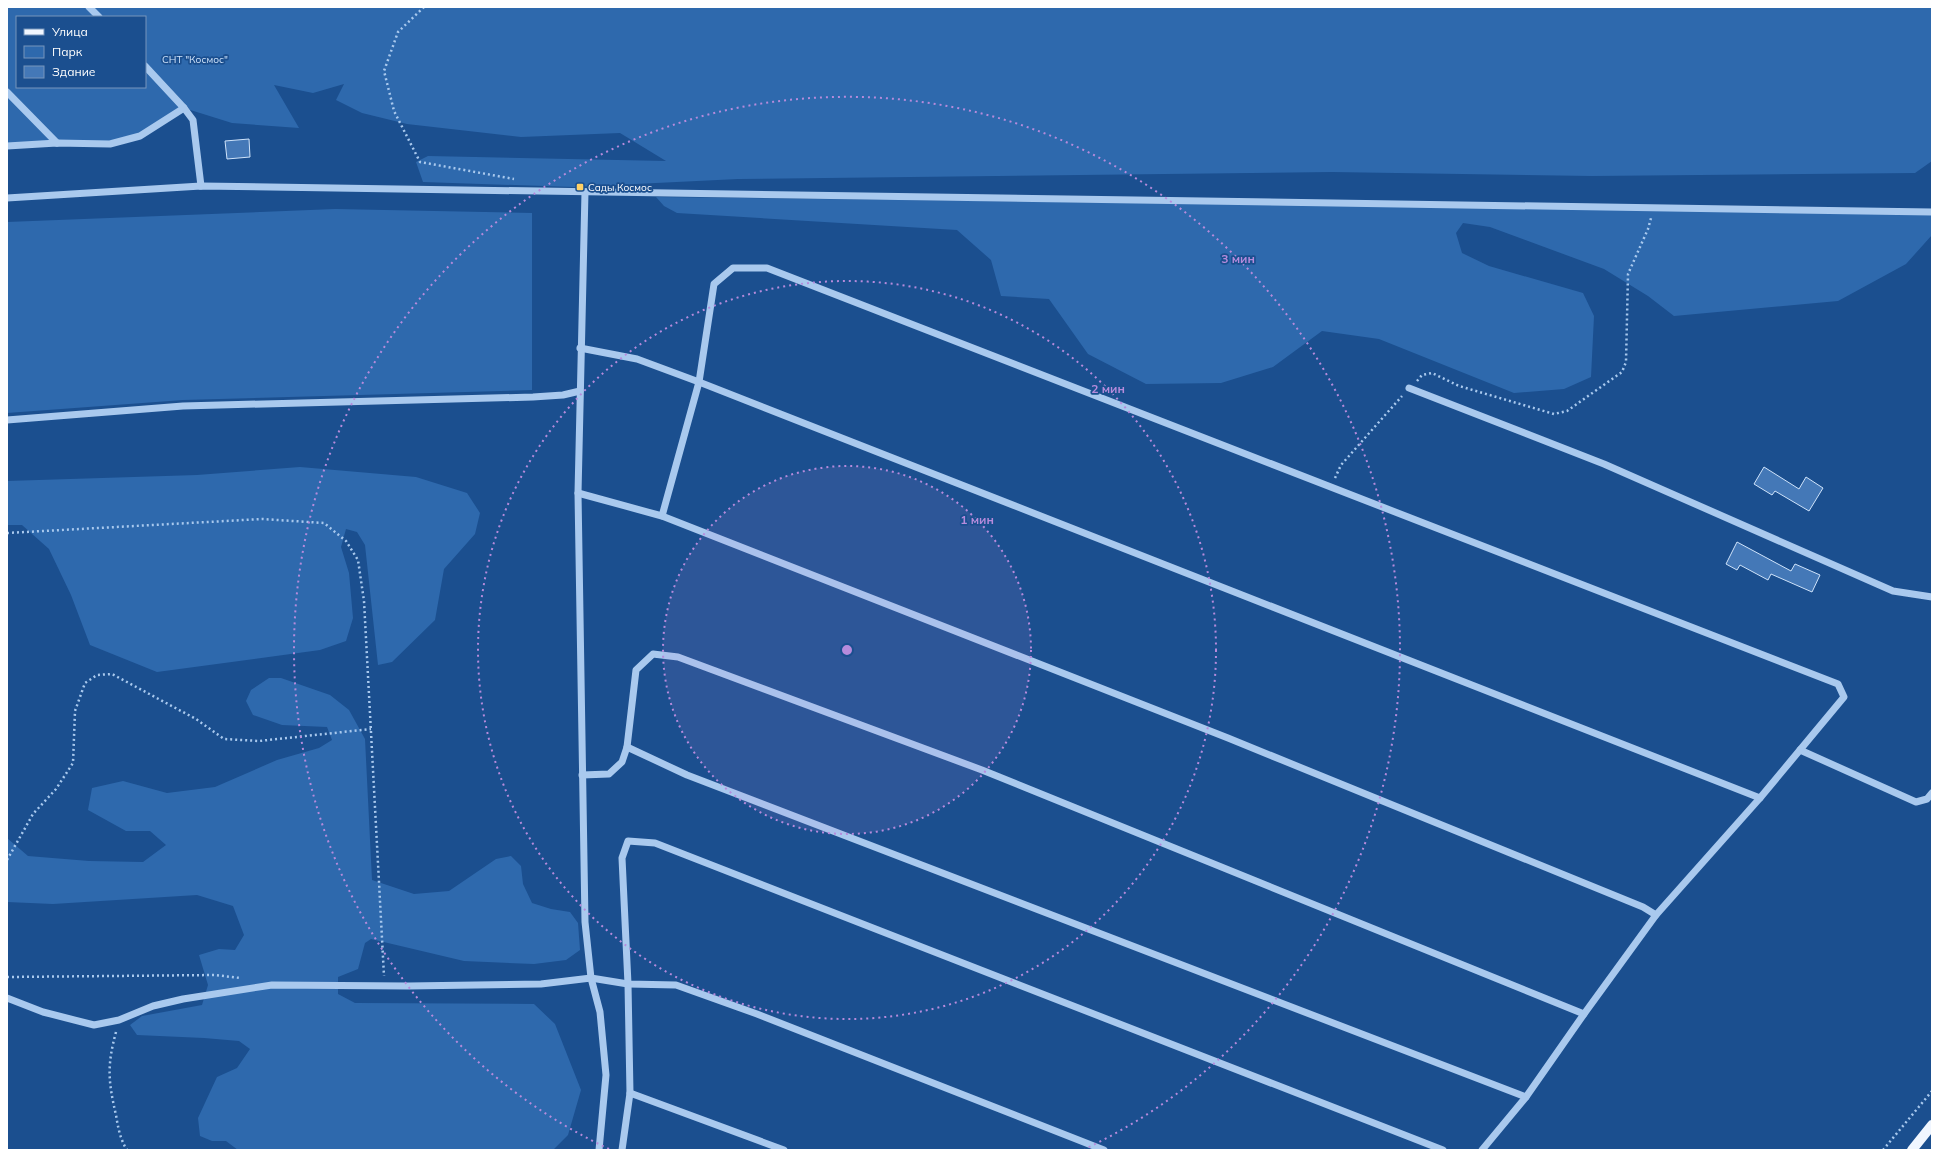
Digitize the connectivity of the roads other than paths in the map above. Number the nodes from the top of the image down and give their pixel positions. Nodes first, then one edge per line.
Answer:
1 (89, 7) edge
2 (97, 16) edge
3 (146, 67) edge
4 (7, 92) edge
5 (184, 108) junction
6 (57, 143) junction
7 (7, 146) edge
8 (201, 186) junction
9 (585, 192) junction
10 (7, 198) edge
11 (1932, 212) edge
12 (580, 348) junction
13 (699, 382) junction
14 (1409, 388) road end
15 (580, 391) junction
16 (7, 420) edge
17 (578, 493) junction
18 (662, 516) junction
19 (1932, 596) edge
20 (627, 747) junction
21 (1800, 750) junction
22 (582, 775) junction
23 (1932, 793) edge
24 (1760, 798) junction
25 (1656, 915) junction
26 (591, 978) junction
27 (628, 984) junction
28 (7, 998) edge
29 (1584, 1014) junction
30 (630, 1093) junction
31 (1526, 1097) junction
32 (1932, 1125) edge
33 (599, 1150) edge
34 (622, 1150) edge
35 (784, 1150) edge
36 (1104, 1150) edge
37 (1443, 1150) edge
38 (1482, 1150) edge
39 (1912, 1150) edge

1 - 2 street
3 - 5 street
4 - 6 street
5 - 6 street
5 - 8 street
6 - 7 street
8 - 9 street
8 - 10 street
9 - 11 street
9 - 12 street
12 - 13 street
12 - 15 street
13 - 18 street
13 - 21 street
13 - 24 street
14 - 19 street
15 - 16 street
15 - 17 street
17 - 18 street
17 - 22 street
18 - 25 street
20 - 22 street
20 - 29 street
20 - 31 street
21 - 23 street
21 - 24 street
22 - 26 street
24 - 25 street
25 - 29 street
26 - 27 street
26 - 28 street
26 - 33 street
27 - 30 street
27 - 36 street
27 - 37 street
29 - 31 street
30 - 34 street
30 - 35 street
31 - 38 street
32 - 39 main road

